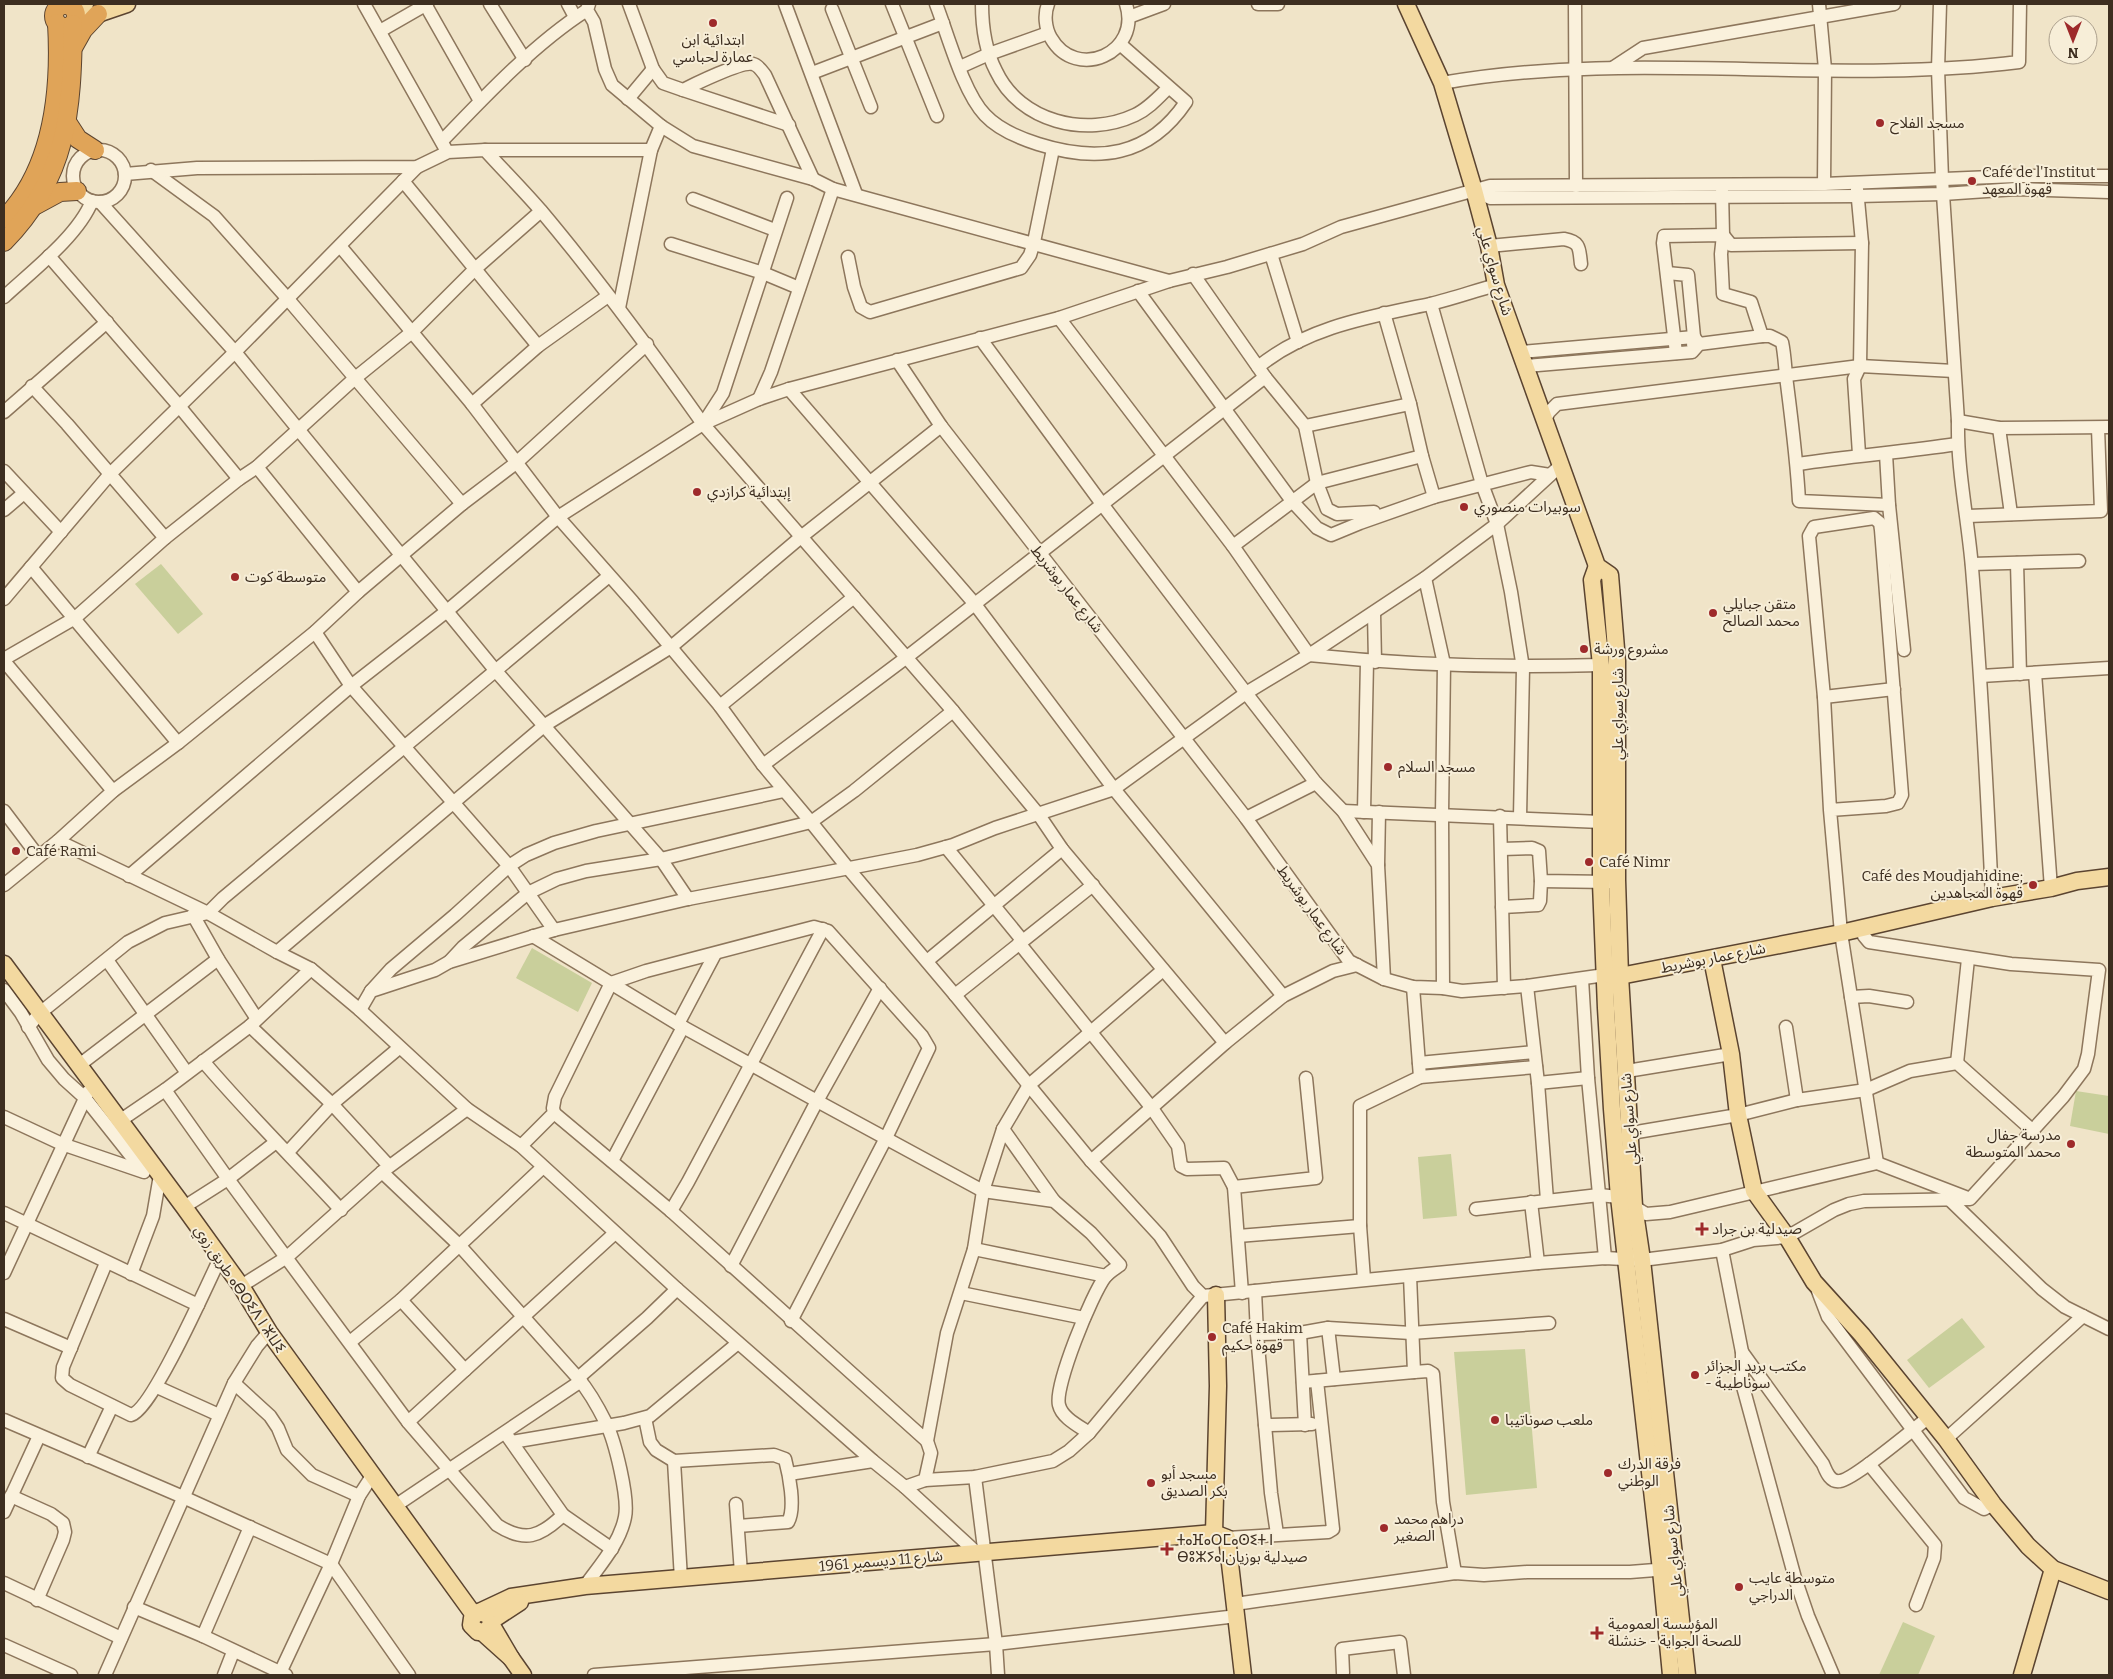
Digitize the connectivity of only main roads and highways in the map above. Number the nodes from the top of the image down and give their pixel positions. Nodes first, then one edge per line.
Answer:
1 (127, 4) edge
2 (1406, 4) edge
3 (72, 12) edge
4 (73, 49) junction
5 (68, 122) junction
6 (95, 150) road end
7 (78, 191) road end
8 (35, 205) junction
9 (4, 219) edge
10 (4, 242) edge
11 (1598, 566) junction
12 (2109, 876) edge
13 (1609, 882) junction
14 (1712, 958) junction
15 (4, 964) edge
16 (1612, 975) junction
17 (1634, 1260) junction
18 (1210, 1295) road end
19 (1221, 1536) junction
20 (1668, 1568) junction
21 (2052, 1569) junction
22 (2109, 1589) edge
23 (483, 1621) junction
24 (523, 1675) edge
25 (1243, 1675) edge
26 (1671, 1675) edge
27 (1687, 1675) edge
28 (2022, 1675) edge

1 - 3 main road
2 - 11 main road, شارع سواي علي
3 - 4 highway
3 - 4 highway
3 - 9 highway
4 - 5 highway
5 - 6 highway
5 - 8 highway
7 - 8 highway
8 - 10 highway
11 - 13 main road, شارع سواي علي
11 - 13 main road, شارع سواي علي
12 - 14 main road, شارع عمار بوشريط
13 - 16 main road, شارع سواي علي
14 - 16 main road, شارع عمار بوشريط
14 - 21 main road
15 - 23 main road, طريق زوي ⴰⴱⵔⵉⴷ ⵏ ⵣⵡⵉ
16 - 17 main road, شارع سواي علي
16 - 17 main road, شارع سواي علي
17 - 20 main road, شارع سواي علي
18 - 19 main road
19 - 23 main road, شارع 11 ديسمبر 1961
19 - 25 main road
20 - 26 main road, شارع سواي علي
20 - 27 main road, شارع سواي علي
21 - 22 main road
21 - 28 main road
23 - 24 main road, طريق زوي ⴰⴱⵔⵉⴷ ⵏ ⵣⵡⵉ

